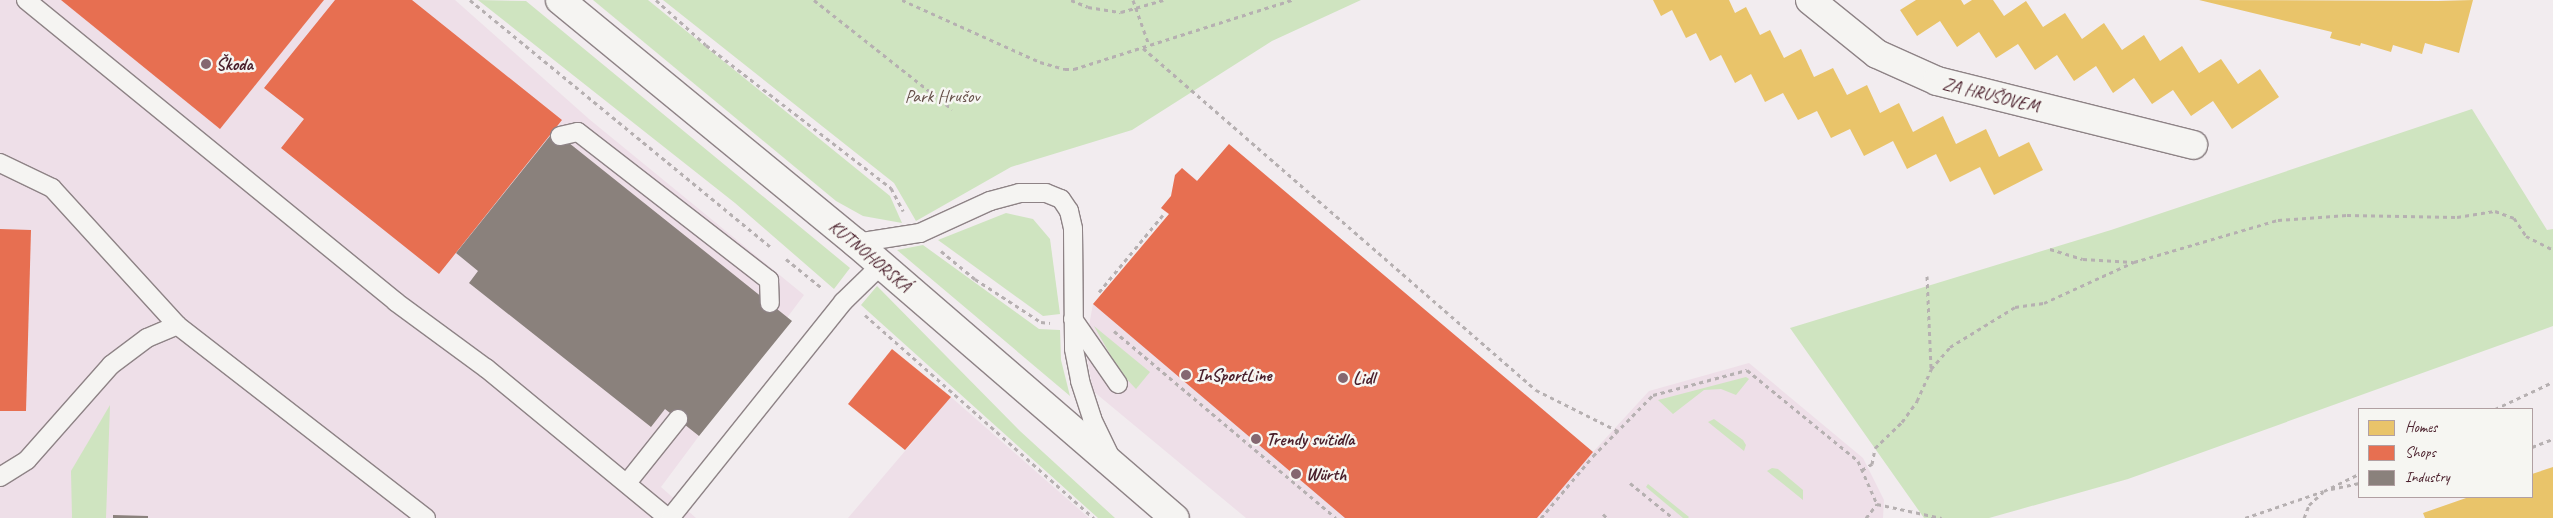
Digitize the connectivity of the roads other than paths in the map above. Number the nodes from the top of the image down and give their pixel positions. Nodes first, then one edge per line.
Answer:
1 (26, 0) edge
2 (560, 0) edge
3 (1810, 0) edge
4 (560, 136) dead end
5 (2193, 145) dead end
6 (0, 163) edge
7 (856, 243) junction
8 (881, 266) junction
9 (770, 303) dead end
10 (1067, 321) junction
11 (177, 326) junction
12 (1118, 384) dead end
13 (678, 419) dead end
14 (1115, 467) junction
15 (0, 477) edge
16 (627, 483) junction
17 (403, 510) edge
18 (426, 518) edge
19 (669, 518) edge
20 (1175, 518) edge

1 - 16 lane
2 - 7 main road, KUTNOHORSKÁ
3 - 5 main road, ZA HRUŠOVEM
4 - 9 lane
6 - 11 lane
7 - 8 main road, KUTNOHORSKÁ
7 - 10 lane
8 - 14 main road, KUTNOHORSKÁ
8 - 19 lane
10 - 12 lane
10 - 14 lane
11 - 15 lane
11 - 17 lane
13 - 16 lane
14 - 20 main road, KUTNOHORSKÁ
16 - 19 lane
17 - 18 lane

